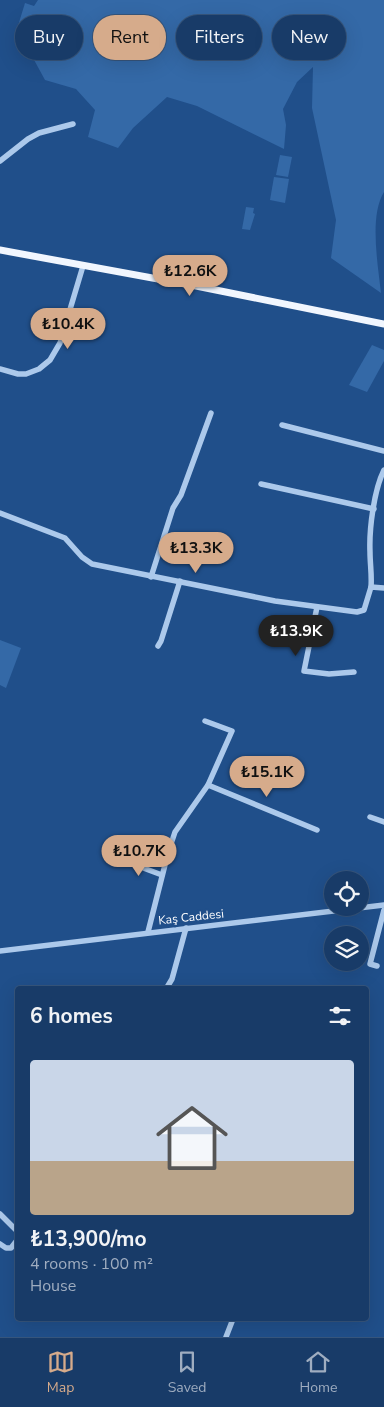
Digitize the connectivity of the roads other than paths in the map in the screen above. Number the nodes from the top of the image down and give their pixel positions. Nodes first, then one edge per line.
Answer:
1 (73, 124) dead end
2 (0, 161) edge
3 (2, 250) edge
4 (84, 266) junction
5 (384, 324) edge
6 (0, 369) edge
7 (211, 413) dead end
8 (282, 425) dead end
9 (384, 451) edge
10 (384, 470) edge
11 (262, 484) dead end
12 (374, 510) junction
13 (0, 512) edge
14 (151, 577) junction
15 (180, 581) junction
16 (371, 587) junction
17 (384, 588) edge
18 (317, 607) junction
19 (158, 646) dead end
20 (354, 672) dead end
21 (205, 721) dead end
22 (208, 784) junction
23 (370, 817) dead end
24 (384, 822) edge
25 (317, 830) dead end
26 (122, 860) dead end
27 (162, 875) junction
28 (384, 905) edge
29 (384, 910) edge
30 (186, 928) junction
31 (148, 932) junction
32 (0, 951) edge
33 (377, 966) dead end
34 (168, 986) edge
35 (0, 1214) edge
36 (15, 1229) edge
37 (15, 1243) edge
38 (0, 1244) edge
39 (232, 1321) edge
40 (226, 1337) edge

1 - 2 street
3 - 4 main road
4 - 5 main road
4 - 6 street
7 - 14 street
8 - 9 street
10 - 12 street
11 - 12 street
12 - 16 street
13 - 14 street
14 - 15 street
15 - 18 street
15 - 19 street
16 - 17 street
16 - 18 street
18 - 20 street
21 - 22 street
22 - 25 street
22 - 27 street
23 - 24 street
26 - 27 street
27 - 31 street
28 - 30 street, Kaş Caddesi
29 - 33 street
30 - 31 street, Kaş Caddesi
30 - 34 street
31 - 32 street, Kaş Caddesi
35 - 36 street
37 - 38 street
39 - 40 street

